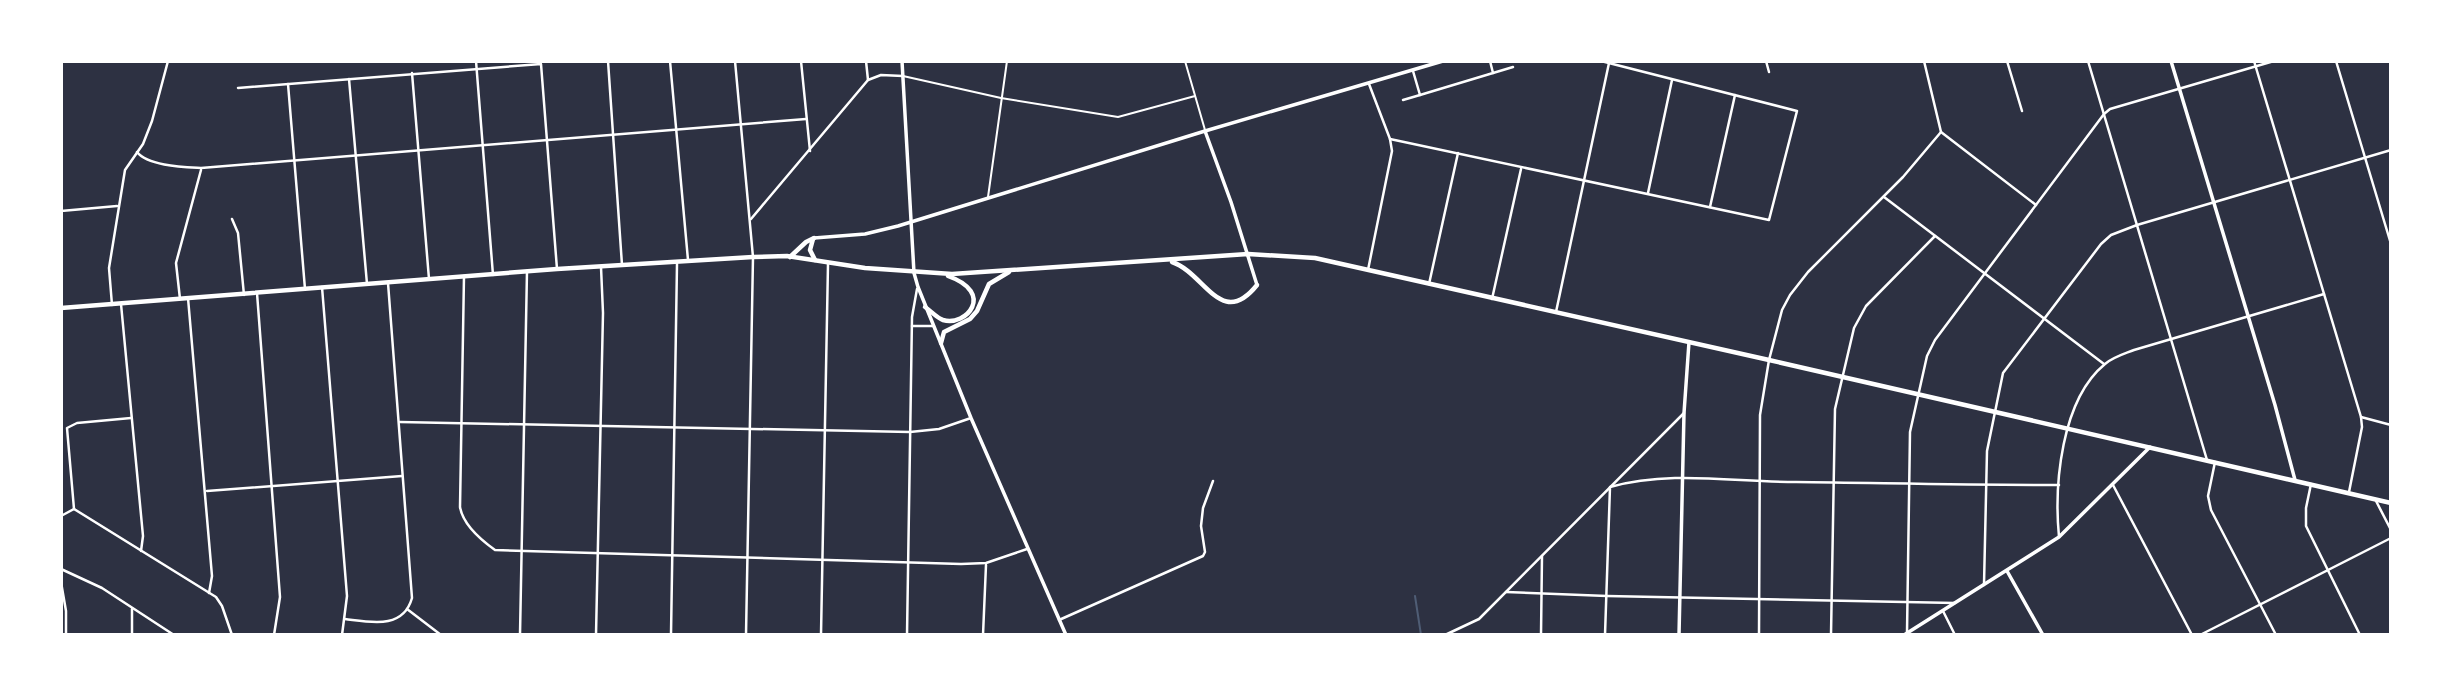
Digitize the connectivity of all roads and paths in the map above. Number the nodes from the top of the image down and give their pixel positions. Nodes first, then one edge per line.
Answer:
1 (168, 61) edge
2 (476, 61) edge
3 (608, 61) edge
4 (670, 61) edge
5 (735, 61) edge
6 (801, 61) edge
7 (866, 61) edge
8 (902, 61) edge
9 (1007, 61) edge
10 (1185, 61) edge
11 (1443, 61) edge
12 (1490, 61) edge
13 (1601, 61) edge
14 (1766, 61) edge
15 (1924, 61) edge
16 (2007, 61) edge
17 (2088, 61) edge
18 (2171, 61) edge
19 (2254, 61) edge
20 (2274, 61) edge
21 (2336, 61) edge
22 (1609, 63) junction
23 (1513, 67) dead end
24 (2256, 67) junction
25 (477, 68) junction
26 (1413, 71) junction
27 (1493, 72) junction
28 (1769, 72) dead end
29 (412, 73) junction
30 (903, 76) junction
31 (349, 79) junction
32 (868, 80) junction
33 (1672, 80) junction
34 (288, 84) junction
35 (1369, 84) junction
36 (238, 88) dead end
37 (2179, 89) junction
38 (1420, 95) junction
39 (1735, 95) junction
40 (1195, 96) junction
41 (1001, 98) junction
42 (1403, 100) dead end
43 (2022, 111) dead end
44 (2104, 114) junction
45 (806, 119) junction
46 (741, 126) junction
47 (677, 131) junction
48 (1205, 131) junction
49 (1941, 132) junction
50 (614, 136) junction
51 (1390, 139) junction
52 (548, 142) junction
53 (483, 145) junction
54 (2391, 150) edge
55 (810, 151) junction
56 (137, 152) junction
57 (419, 152) junction
58 (1458, 153) junction
59 (357, 157) junction
60 (2365, 158) junction
61 (294, 162) junction
62 (1521, 168) junction
63 (201, 169) junction
64 (1584, 180) junction
65 (2290, 180) junction
66 (1648, 193) junction
67 (1884, 196) junction
68 (988, 198) junction
69 (2213, 202) junction
70 (2036, 205) junction
71 (118, 206) junction
72 (1710, 207) junction
73 (61, 211) edge
74 (232, 219) dead end
75 (750, 220) junction
76 (910, 223) junction
77 (2137, 225) junction
78 (1935, 236) junction
79 (814, 238) junction
80 (2391, 244) edge
81 (1248, 254) junction
82 (753, 257) junction
83 (790, 257) junction
84 (688, 260) junction
85 (816, 260) junction
86 (1168, 260) junction
87 (677, 261) junction
88 (829, 262) junction
89 (622, 265) junction
90 (601, 266) junction
91 (557, 269) junction
92 (1368, 270) junction
93 (527, 271) junction
94 (1011, 271) junction
95 (914, 273) junction
96 (1985, 273) junction
97 (944, 274) junction
98 (493, 275) junction
99 (464, 276) junction
100 (429, 279) junction
101 (388, 283) junction
102 (367, 284) junction
103 (1429, 284) junction
104 (1257, 285) joint
105 (322, 287) junction
106 (918, 287) junction
107 (305, 289) junction
108 (257, 293) junction
109 (2324, 294) junction
110 (244, 295) junction
111 (188, 298) junction
112 (180, 299) junction
113 (1492, 299) junction
114 (121, 304) junction
115 (113, 305) junction
116 (925, 307) junction
117 (61, 309) edge
118 (1556, 313) junction
119 (2248, 317) junction
120 (2044, 318) junction
121 (912, 326) junction
122 (933, 326) junction
123 (2172, 340) junction
124 (1689, 342) junction
125 (941, 343) junction
126 (1769, 360) junction
127 (2104, 364) junction
128 (1843, 377) junction
129 (1918, 394) junction
130 (1995, 411) junction
131 (1684, 413) junction
132 (2361, 417) junction
133 (131, 418) junction
134 (971, 418) junction
135 (400, 422) junction
136 (461, 423) junction
137 (524, 424) junction
138 (600, 425) junction
139 (2391, 425) edge
140 (674, 426) junction
141 (750, 427) junction
142 (2069, 429) junction
143 (825, 430) junction
144 (910, 432) junction
145 (2150, 447) junction
146 (2207, 460) junction
147 (2215, 462) junction
148 (402, 475) junction
149 (1682, 477) junction
150 (2295, 480) junction
151 (339, 481) junction
152 (1213, 481) dead end
153 (1758, 481) junction
154 (1833, 481) junction
155 (1909, 482) junction
156 (2311, 484) junction
157 (271, 485) junction
158 (1985, 485) junction
159 (2059, 485) junction
160 (2113, 485) junction
161 (1610, 487) junction
162 (206, 491) junction
163 (2349, 492) junction
164 (2375, 499) junction
165 (2391, 503) edge
166 (74, 509) junction
167 (61, 516) edge
168 (2391, 530) edge
169 (2059, 537) junction
170 (2391, 538) edge
171 (1028, 549) junction
172 (141, 551) junction
173 (522, 553) junction
174 (598, 555) junction
175 (672, 555) junction
176 (1542, 556) junction
177 (747, 557) junction
178 (822, 561) junction
179 (908, 563) junction
180 (986, 563) junction
181 (61, 569) edge
182 (2007, 571) junction
183 (2327, 571) junction
184 (61, 582) edge
185 (1984, 585) junction
186 (1506, 592) junction
187 (209, 593) junction
188 (1541, 594) junction
189 (1606, 596) junction
190 (1680, 596) junction
191 (1758, 598) junction
192 (1832, 600) junction
193 (1906, 602) junction
194 (1955, 603) junction
195 (2260, 604) junction
196 (132, 609) junction
197 (407, 609) junction
198 (1942, 611) junction
199 (345, 619) junction
200 (1059, 620) junction
201 (1905, 634) edge
202 (66, 635) edge
203 (132, 635) edge
204 (174, 635) edge
205 (232, 635) edge
206 (274, 635) edge
207 (342, 635) edge
208 (441, 635) edge
209 (520, 635) edge
210 (596, 635) edge
211 (671, 635) edge
212 (746, 635) edge
213 (821, 635) edge
214 (907, 635) edge
215 (983, 635) edge
216 (1066, 635) edge
217 (1445, 635) edge
218 (1541, 635) edge
219 (1605, 635) edge
220 (1679, 635) edge
221 (1759, 635) edge
222 (1831, 635) edge
223 (1955, 635) edge
224 (2043, 635) edge
225 (2192, 635) edge
226 (2200, 635) edge
227 (2276, 635) edge
228 (2360, 635) edge

1 - 56 street
2 - 25 street
3 - 50 street
4 - 47 street
5 - 46 street
6 - 45 street
7 - 32 street
8 - 30 street
9 - 41 lane
10 - 40 lane
11 - 26 street
12 - 27 street
13 - 22 street
14 - 28 street
15 - 49 street
16 - 43 street
17 - 44 street
18 - 37 street
19 - 24 street
20 - 24 street
21 - 60 street
22 - 33 street
22 - 64 street
23 - 27 street
24 - 37 street
24 - 65 street
25 - 29 street
25 - 52 street
25 - 53 street
26 - 35 street
26 - 38 street
27 - 38 street
29 - 31 street
29 - 57 street
30 - 32 street
30 - 41 lane
30 - 76 street
31 - 34 street
31 - 59 street
32 - 55 street
33 - 39 street
33 - 66 street
34 - 36 street
34 - 61 street
35 - 48 street
35 - 51 street
37 - 44 street
37 - 69 street
38 - 42 street
39 - 72 street
39 - 72 street
40 - 41 lane
40 - 48 lane
41 - 68 lane
44 - 70 street
44 - 77 street
45 - 46 street
45 - 55 street
46 - 47 street
46 - 75 street
47 - 50 street
47 - 84 street
48 - 68 street
48 - 81 street
49 - 67 street
49 - 70 street
50 - 52 street
50 - 89 street
51 - 58 street
51 - 92 street
52 - 53 street
52 - 91 street
53 - 57 street
53 - 98 street
54 - 60 street
55 - 75 street
56 - 63 street
56 - 71 street
57 - 59 street
57 - 100 street
58 - 62 street
58 - 103 street
59 - 61 street
59 - 102 street
60 - 65 street
60 - 80 street
61 - 63 street
61 - 107 street
62 - 64 street
62 - 113 street
63 - 112 street
64 - 66 street
64 - 118 street
65 - 69 street
65 - 109 street
66 - 72 street
67 - 78 street
67 - 126 street
68 - 76 street
69 - 77 street
69 - 119 street
70 - 96 street
71 - 73 street
71 - 115 street
74 - 110 street
75 - 82 street
76 - 79 street
76 - 95 street
77 - 120 street
77 - 123 street
78 - 96 street
78 - 128 street
79 - 83 highway
79 - 85 highway
81 - 86 highway
81 - 92 highway
81 - 104 street
82 - 83 highway
82 - 84 highway
82 - 141 street
83 - 85 highway
84 - 87 highway
85 - 88 highway
86 - 94 highway
86 - 104 highway
87 - 89 highway
87 - 140 street
88 - 95 highway
88 - 143 street
89 - 90 highway
90 - 91 highway
90 - 138 street
91 - 93 highway
92 - 103 highway
93 - 98 highway
93 - 137 street
94 - 97 highway
94 - 125 highway
95 - 97 highway
95 - 106 street
96 - 120 street
96 - 129 street
97 - 116 highway
98 - 99 highway
99 - 100 highway
99 - 136 street
100 - 101 highway
101 - 102 highway
101 - 135 street
102 - 105 highway
103 - 113 highway
105 - 107 highway
105 - 151 street
106 - 116 street
106 - 121 street
107 - 108 highway
108 - 110 highway
108 - 157 street
109 - 119 street
109 - 132 street
110 - 111 highway
111 - 112 highway
111 - 162 street
112 - 114 highway
113 - 118 highway
114 - 115 highway
114 - 133 street
115 - 117 highway
116 - 122 street
118 - 124 highway
119 - 123 street
119 - 150 street
120 - 127 street
120 - 130 street
121 - 122 street
121 - 144 street
122 - 125 street
123 - 127 street
123 - 146 street
124 - 126 highway
124 - 131 street
125 - 134 street
126 - 128 highway
126 - 153 street
127 - 142 street
128 - 129 highway
128 - 154 street
129 - 130 highway
129 - 155 street
130 - 142 highway
130 - 158 street
131 - 149 street
131 - 161 street
132 - 139 street
132 - 163 street
133 - 166 street
133 - 172 street
134 - 144 street
134 - 171 street
135 - 136 street
135 - 148 street
136 - 137 street
136 - 173 street
137 - 138 street
137 - 173 street
138 - 140 street
138 - 174 street
140 - 141 street
140 - 175 street
141 - 143 street
141 - 177 street
142 - 145 highway
142 - 159 street
143 - 144 street
143 - 178 street
144 - 179 street
145 - 146 highway
145 - 160 street
146 - 147 highway
147 - 150 highway
147 - 195 street
148 - 151 street
148 - 197 street
149 - 153 street
149 - 161 street
149 - 190 street
150 - 156 highway
151 - 157 street
151 - 199 street
152 - 200 street
153 - 154 street
153 - 191 street
154 - 155 street
154 - 192 street
155 - 158 street
155 - 193 street
156 - 163 highway
156 - 183 street
157 - 162 street
157 - 206 street
158 - 159 street
158 - 185 street
159 - 169 street
160 - 169 street
160 - 225 street
161 - 176 street
161 - 189 street
162 - 187 street
163 - 164 highway
164 - 165 highway
164 - 168 street
166 - 167 street
166 - 172 street
169 - 182 street
170 - 183 street
171 - 180 street
171 - 200 street
172 - 187 street
173 - 174 street
173 - 209 street
174 - 175 street
174 - 210 street
175 - 177 street
175 - 211 street
176 - 186 street
176 - 188 street
177 - 178 street
177 - 212 street
178 - 179 street
178 - 213 street
179 - 180 street
179 - 214 street
180 - 215 street
181 - 196 street
182 - 185 street
182 - 224 street
183 - 195 street
183 - 228 street
184 - 202 street
185 - 194 street
186 - 188 street
186 - 217 street
187 - 205 street
188 - 189 street
188 - 218 street
189 - 190 street
189 - 219 street
190 - 191 street
190 - 220 street
191 - 192 street
191 - 221 street
192 - 193 street
192 - 222 street
193 - 194 street
193 - 201 street
194 - 198 street
195 - 226 street
195 - 227 street
196 - 203 street
196 - 204 street
197 - 199 street
197 - 208 street
198 - 201 street
198 - 223 street
199 - 207 street
200 - 216 street

